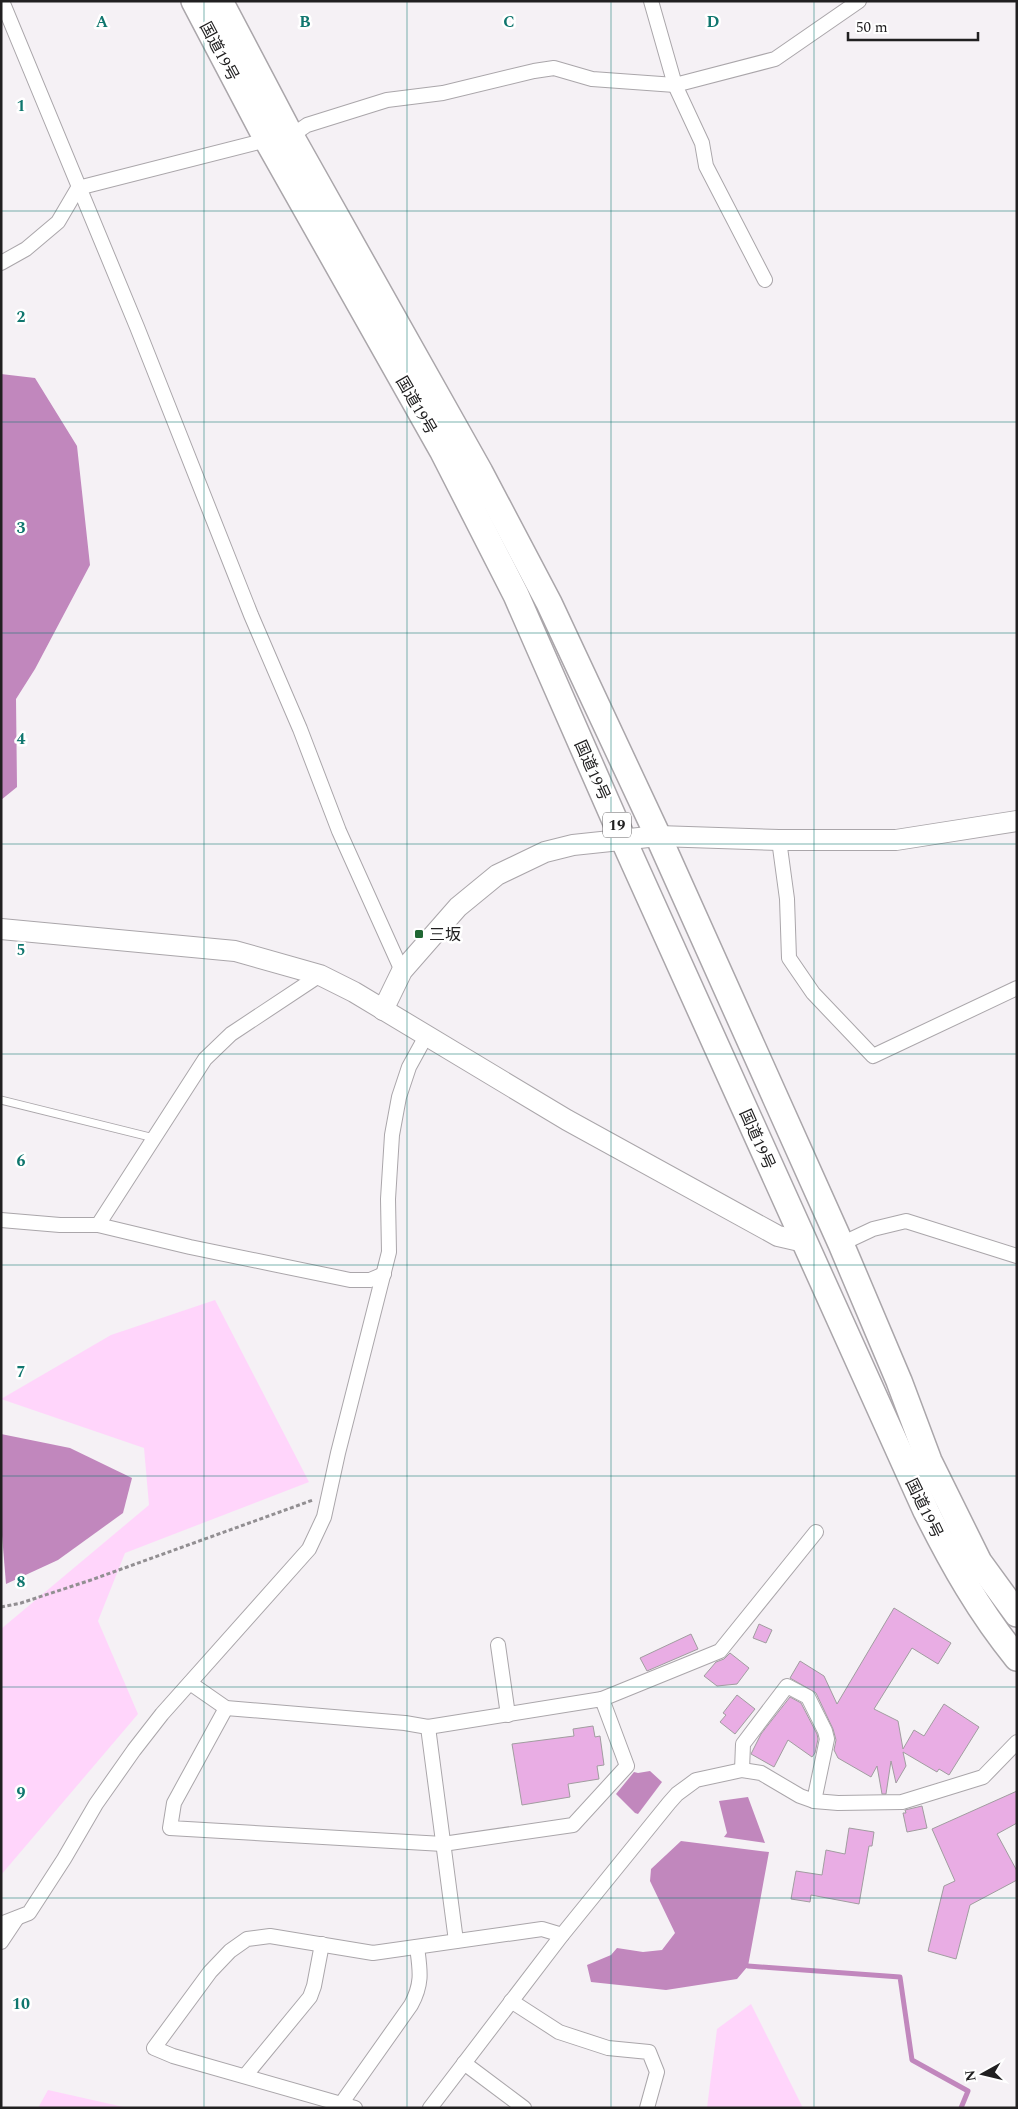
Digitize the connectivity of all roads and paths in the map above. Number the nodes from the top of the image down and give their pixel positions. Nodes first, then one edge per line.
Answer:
1 (2, 1) edge
2 (194, 1) edge
3 (220, 1) edge
4 (651, 1) edge
5 (859, 1) edge
6 (675, 85) junction
7 (279, 138) junction
8 (78, 188) junction
9 (1, 263) edge
10 (765, 280) dead end
11 (1017, 821) edge
12 (658, 836) junction
13 (623, 839) junction
14 (779, 840) junction
15 (1, 929) edge
16 (402, 971) junction
17 (320, 975) junction
18 (1015, 993) edge
19 (383, 1010) junction
20 (426, 1036) junction
21 (1, 1100) edge
22 (154, 1138) junction
23 (1, 1220) edge
24 (98, 1225) junction
25 (804, 1242) junction
26 (841, 1244) junction
27 (1017, 1256) edge
28 (384, 1274) junction
29 (328, 1494) junction
30 (816, 1532) dead end
31 (1, 1607) edge
32 (1017, 1614) edge
33 (498, 1645) dead end
34 (1017, 1658) edge
35 (190, 1683) junction
36 (602, 1700) junction
37 (226, 1708) junction
38 (508, 1715) junction
39 (428, 1727) junction
40 (1017, 1742) edge
41 (742, 1770) junction
42 (814, 1800) junction
43 (443, 1844) junction
44 (17, 1918) junction
45 (1, 1924) edge
46 (562, 1935) junction
47 (456, 1941) junction
48 (1, 1942) edge
49 (322, 1944) junction
50 (417, 1947) junction
51 (511, 2001) junction
52 (464, 2063) junction
53 (245, 2076) junction
54 (348, 2106) edge
55 (430, 2108) edge
56 (524, 2108) edge
57 (647, 2108) edge

1 - 8 street
2 - 7 highway, 国道19号 / 19
3 - 7 highway, 国道19号 / 19
4 - 6 street
5 - 6 street
6 - 7 street
6 - 10 street
7 - 8 street
7 - 12 highway, 国道19号 / 19
7 - 13 highway, 国道19号 / 19
8 - 9 street
8 - 16 street
11 - 14 street
12 - 13 street
12 - 14 street
12 - 26 highway, 国道19号 / 19
13 - 16 street
13 - 25 highway, 国道19号 / 19
14 - 18 street
15 - 17 street
16 - 19 street
17 - 19 street
17 - 22 street
19 - 20 street
20 - 25 street
20 - 28 street
21 - 22 lane
22 - 24 street
23 - 24 street
24 - 28 street
25 - 34 highway, 国道19号 / 19
26 - 27 street
26 - 32 highway, 国道19号 / 19
28 - 29 street
29 - 31 path
29 - 35 street
30 - 36 street
33 - 38 street
35 - 37 street
35 - 44 street
36 - 38 street
36 - 43 street
37 - 39 street
37 - 43 street
38 - 39 street
39 - 43 street
40 - 42 street
41 - 42 street
41 - 42 street
41 - 46 street
43 - 47 street
44 - 45 street
44 - 48 street
46 - 47 street
46 - 51 street
47 - 50 street
49 - 50 street
49 - 53 street
49 - 53 street
50 - 54 street
51 - 52 street
51 - 57 street
52 - 55 street
52 - 56 street
53 - 54 street

